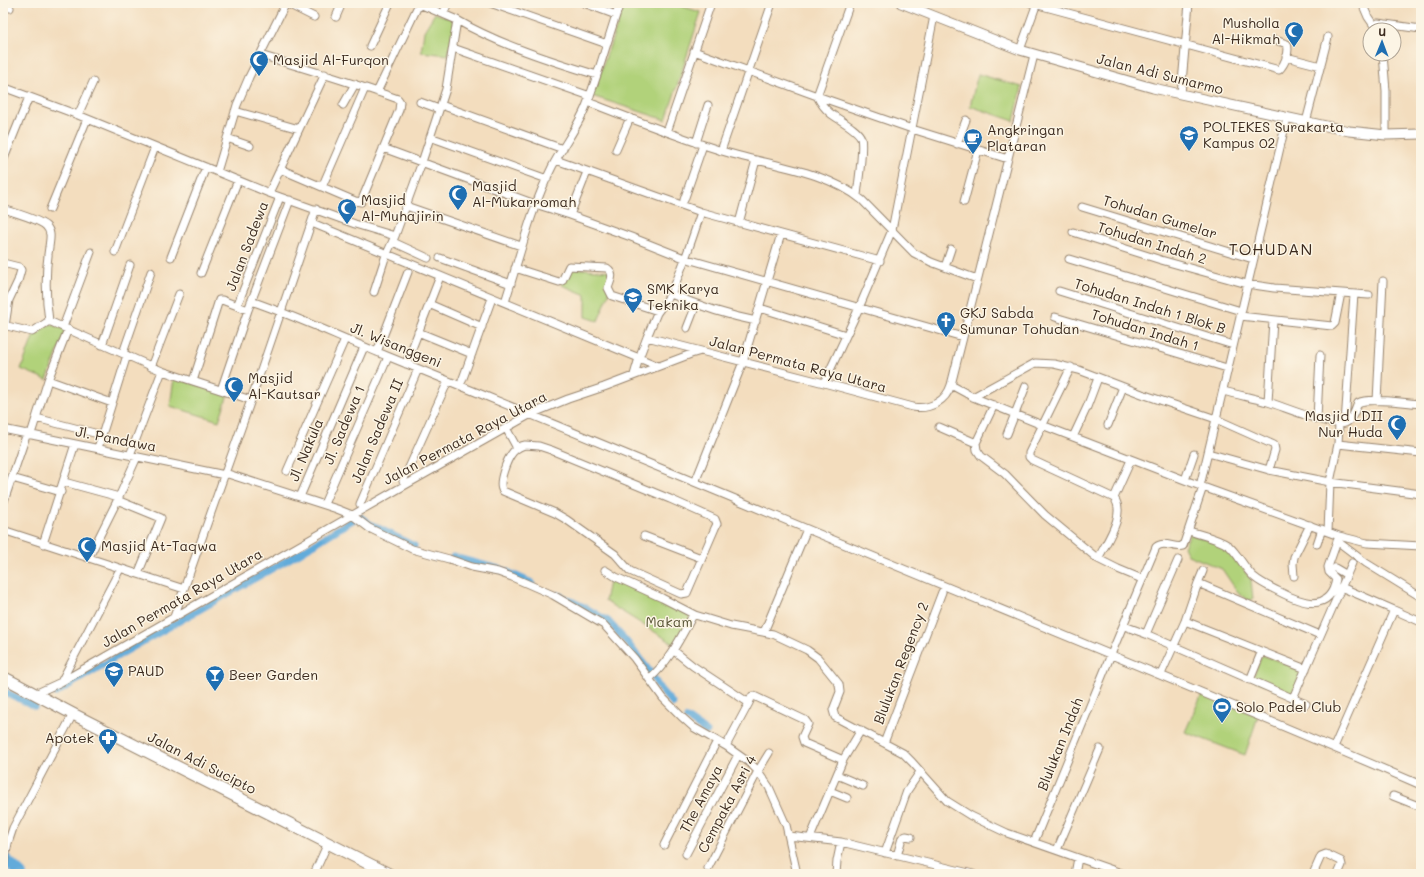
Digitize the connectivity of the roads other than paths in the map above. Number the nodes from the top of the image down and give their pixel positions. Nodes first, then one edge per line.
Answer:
1 (286, 3) edge
2 (342, 3) edge
3 (390, 3) edge
4 (448, 3) edge
5 (490, 3) edge
6 (584, 3) edge
7 (620, 3) edge
8 (711, 3) edge
9 (772, 3) edge
10 (850, 3) edge
11 (901, 3) edge
12 (1189, 3) edge
13 (1362, 3) edge
14 (1035, 4) edge
15 (444, 14) junction
16 (616, 15) junction
17 (934, 16) junction
18 (314, 17) dead end
19 (336, 17) dead end
20 (457, 20) junction
21 (1372, 22) edge
22 (1402, 28) edge
23 (1421, 29) edge
24 (1328, 37) dead end
25 (1275, 40) dead end
26 (607, 44) junction
27 (1185, 45) junction
28 (370, 46) dead end
29 (452, 48) junction
30 (1020, 50) junction
31 (694, 51) junction
32 (260, 55) junction
33 (1034, 55) junction
34 (1286, 57) junction
35 (1384, 62) edge
36 (1320, 66) junction
37 (749, 71) junction
38 (325, 74) junction
39 (597, 75) junction
40 (93, 82) dead end
41 (355, 84) junction
42 (3, 87) edge
43 (365, 88) junction
44 (377, 92) junction
45 (1180, 94) junction
46 (817, 96) junction
47 (29, 97) junction
48 (589, 99) junction
49 (420, 102) dead end
50 (343, 105) dead end
51 (708, 105) dead end
52 (440, 107) junction
53 (235, 111) junction
54 (78, 115) junction
55 (87, 118) junction
56 (630, 118) junction
57 (966, 120) dead end
58 (1306, 122) junction
59 (1286, 123) junction
60 (299, 129) junction
61 (912, 130) junction
62 (667, 132) junction
63 (1421, 134) edge
64 (1386, 135) junction
65 (430, 137) junction
66 (227, 138) junction
67 (699, 144) junction
68 (958, 144) junction
69 (250, 146) dead end
70 (155, 147) junction
71 (383, 148) junction
72 (562, 149) junction
73 (616, 150) dead end
74 (978, 150) junction
75 (721, 151) junction
76 (1008, 159) junction
77 (556, 160) junction
78 (756, 160) junction
79 (3, 161) edge
80 (422, 162) junction
81 (206, 168) junction
82 (280, 169) junction
83 (217, 172) junction
84 (587, 172) junction
85 (547, 179) junction
86 (238, 180) junction
87 (322, 187) junction
88 (269, 193) junction
89 (857, 196) junction
90 (280, 197) junction
91 (290, 200) junction
92 (684, 200) dead end
93 (964, 202) dead end
94 (535, 204) junction
95 (406, 206) junction
96 (1082, 207) dead end
97 (3, 209) edge
98 (50, 209) dead end
99 (316, 209) junction
100 (701, 212) junction
101 (570, 215) junction
102 (271, 221) junction
103 (312, 223) junction
104 (739, 223) junction
105 (280, 225) junction
106 (892, 230) junction
107 (1073, 232) dead end
108 (782, 234) junction
109 (394, 239) junction
110 (262, 244) junction
111 (521, 246) junction
112 (272, 247) junction
113 (951, 249) dead end
114 (91, 252) dead end
115 (115, 252) dead end
116 (387, 254) junction
117 (171, 257) dead end
118 (428, 258) dead end
119 (440, 258) dead end
120 (684, 258) junction
121 (1069, 259) dead end
122 (1253, 259) junction
123 (880, 261) junction
124 (3, 263) edge
125 (130, 265) dead end
126 (945, 267) junction
127 (515, 268) junction
128 (151, 272) dead end
129 (408, 272) dead end
130 (201, 273) dead end
131 (439, 279) dead end
132 (977, 279) junction
133 (1383, 281) dead end
134 (768, 282) junction
135 (511, 284) junction
136 (1247, 284) junction
137 (1059, 291) dead end
138 (374, 292) dead end
139 (1341, 293) junction
140 (179, 294) dead end
141 (671, 294) junction
142 (1354, 294) junction
143 (1369, 295) dead end
144 (252, 301) junction
145 (491, 301) dead end
146 (505, 302) junction
147 (429, 304) junction
148 (696, 305) junction
149 (237, 306) junction
150 (760, 308) junction
151 (859, 308) junction
152 (248, 310) junction
153 (281, 311) junction
154 (658, 311) junction
155 (1240, 314) junction
156 (1055, 317) dead end
157 (1273, 320) junction
158 (49, 321) junction
159 (756, 321) junction
160 (4, 325) edge
161 (482, 327) junction
162 (65, 328) junction
163 (687, 328) dead end
164 (418, 332) junction
165 (846, 335) junction
166 (647, 337) junction
167 (963, 337) junction
168 (345, 339) junction
169 (102, 344) junction
170 (1233, 345) junction
171 (364, 347) junction
172 (701, 351) junction
173 (377, 352) junction
174 (125, 354) junction
175 (472, 354) junction
176 (1320, 355) dead end
177 (388, 357) junction
178 (639, 358) junction
179 (742, 362) junction
180 (406, 364) junction
181 (658, 366) junction
182 (151, 367) junction
183 (1071, 367) junction
184 (1227, 368) junction
185 (418, 369) junction
186 (162, 371) junction
187 (634, 375) junction
188 (1098, 378) junction
189 (48, 380) junction
190 (193, 381) junction
191 (448, 381) junction
192 (462, 381) dead end
193 (824, 382) junction
194 (951, 385) junction
195 (1026, 386) dead end
196 (1123, 387) junction
197 (221, 390) junction
198 (1223, 391) junction
199 (971, 396) junction
200 (251, 400) junction
201 (1377, 401) junction
202 (1268, 402) junction
203 (112, 403) junction
204 (1421, 404) edge
205 (994, 405) junction
206 (1015, 414) junction
207 (536, 416) junction
208 (36, 418) junction
209 (1216, 419) junction
210 (1318, 419) junction
211 (1342, 424) junction
212 (1042, 425) junction
213 (1108, 425) dead end
214 (939, 427) dead end
215 (3, 429) edge
216 (507, 430) junction
217 (29, 434) junction
218 (1007, 434) dead end
219 (102, 435) junction
220 (1073, 437) junction
221 (976, 443) junction
222 (75, 444) junction
223 (1338, 444) junction
224 (98, 448) junction
225 (517, 448) junction
226 (1208, 453) junction
227 (1421, 453) edge
228 (1194, 454) dead end
229 (133, 456) junction
230 (1131, 460) junction
231 (1269, 470) junction
232 (287, 471) dead end
233 (225, 474) junction
234 (12, 478) junction
235 (696, 480) dead end
236 (1185, 480) junction
237 (403, 481) dead end
238 (64, 482) junction
239 (1330, 482) junction
240 (1202, 486) junction
241 (61, 492) junction
242 (1421, 494) edge
243 (300, 497) junction
244 (118, 498) junction
245 (1114, 498) junction
246 (3, 504) edge
247 (324, 504) junction
248 (360, 504) dead end
249 (354, 518) junction
250 (1310, 525) junction
251 (3, 530) edge
252 (807, 530) junction
253 (1189, 531) junction
254 (1325, 531) junction
255 (644, 536) dead end
256 (1338, 539) junction
257 (43, 544) junction
258 (1317, 544) dead end
259 (1421, 546) edge
260 (89, 557) junction
261 (701, 558) junction
262 (1098, 558) junction
263 (1178, 560) dead end
264 (1352, 563) dead end
265 (1335, 568) dead end
266 (606, 570) dead end
267 (119, 571) dead end
268 (1203, 571) dead end
269 (138, 574) junction
270 (1347, 575) junction
271 (1294, 576) dead end
272 (1142, 579) junction
273 (1198, 583) junction
274 (1341, 586) junction
275 (184, 588) junction
276 (942, 592) dead end
277 (1421, 597) edge
278 (1394, 610) junction
279 (695, 615) junction
280 (174, 617) junction
281 (1185, 621) junction
282 (1421, 622) edge
283 (1127, 627) dead end
284 (764, 632) junction
285 (1146, 634) junction
286 (1320, 635) junction
287 (1174, 647) junction
288 (673, 650) junction
289 (1262, 653) junction
290 (1111, 655) junction
291 (1306, 669) junction
292 (1162, 672) dead end
293 (652, 676) junction
294 (3, 677) edge
295 (1250, 680) junction
296 (61, 682) junction
297 (35, 694) junction
298 (1293, 698) junction
299 (749, 703) junction
300 (1306, 704) dead end
301 (73, 714) junction
302 (861, 730) junction
303 (717, 741) junction
304 (884, 743) junction
305 (727, 744) junction
306 (1334, 747) junction
307 (1100, 749) dead end
308 (769, 753) dead end
309 (738, 755) junction
310 (843, 760) junction
311 (758, 771) junction
312 (920, 772) junction
313 (837, 775) junction
314 (1421, 785) edge
315 (862, 786) dead end
316 (830, 791) junction
317 (1393, 796) dead end
318 (847, 798) dead end
319 (1421, 807) edge
320 (789, 836) junction
321 (911, 836) dead end
322 (810, 838) junction
323 (842, 842) junction
324 (1034, 842) junction
325 (328, 843) junction
326 (664, 845) dead end
327 (1057, 850) junction
328 (885, 853) junction
329 (686, 854) dead end
330 (897, 856) junction
331 (1078, 858) junction
332 (3, 866) edge
333 (708, 868) dead end
334 (948, 871) edge
335 (314, 874) edge
336 (389, 874) edge
337 (797, 874) edge
338 (836, 874) edge
339 (973, 874) edge
340 (1075, 874) edge
341 (1124, 874) edge
342 (1313, 874) edge
343 (1338, 874) edge

1 - 18 street
1 - 32 street
2 - 19 street
3 - 28 street
4 - 15 street
5 - 26 street
6 - 16 street
7 - 16 street
8 - 31 street
9 - 37 street
10 - 46 street
11 - 17 main road, Jalan Adi Sumarmo
12 - 27 street
13 - 21 street
14 - 27 street
14 - 30 street
15 - 20 street
15 - 44 street
16 - 26 street
17 - 30 main road, Jalan Adi Sumarmo
17 - 61 street
20 - 29 street
20 - 39 street
22 - 23 street
24 - 36 street
25 - 34 street
26 - 39 street
27 - 34 street
27 - 45 street
29 - 48 street
29 - 52 street
30 - 33 main road, Jalan Adi Sumarmo
31 - 37 street
31 - 62 street
32 - 38 street
32 - 53 street
33 - 45 main road, Jalan Adi Sumarmo
33 - 76 street, Jalan Permata Raya Utara
34 - 36 street
35 - 64 street
36 - 58 street
37 - 46 street
37 - 75 street
38 - 41 street
38 - 60 street
39 - 48 street
40 - 54 street
41 - 43 street
41 - 50 street
42 - 47 street
43 - 44 street
43 - 87 street
44 - 71 street
45 - 59 main road, Jalan Adi Sumarmo
46 - 61 street
46 - 89 street
47 - 54 street
47 - 79 street
48 - 56 street
48 - 72 street
49 - 52 street
51 - 67 street
52 - 65 street
52 - 72 street
53 - 60 street
53 - 66 street
54 - 55 street
55 - 70 street
55 - 98 street
56 - 62 street
56 - 73 street
57 - 68 street
58 - 59 main road, Jalan Adi Sumarmo
58 - 64 main road, Jalan Adi Sumarmo
59 - 122 street
60 - 82 street
61 - 68 street
61 - 106 street
62 - 67 street
63 - 64 main road, Jalan Adi Sumarmo
65 - 80 street
65 - 85 street
66 - 69 street
66 - 83 street
67 - 75 street
67 - 92 street
68 - 74 street
70 - 81 street
70 - 115 street
71 - 80 street
71 - 87 street
72 - 77 street
74 - 76 street
74 - 93 street
75 - 78 street
76 - 132 street, Jalan Permata Raya Utara
77 - 84 street
77 - 85 street
78 - 89 street
78 - 104 street
80 - 94 street
80 - 95 street
81 - 83 street
81 - 117 street
82 - 87 street
82 - 88 street
83 - 86 street
84 - 100 street
84 - 101 street
85 - 94 street
86 - 88 street
86 - 130 street
88 - 90 street
89 - 106 street
90 - 91 street
90 - 102 street, Jalan Sadewa
91 - 99 street
91 - 105 street
94 - 101 street
94 - 111 street
95 - 109 street
95 - 111 street
96 - 122 street, Tohudan Gumelar
97 - 158 street
99 - 103 street
99 - 109 street
100 - 104 street
100 - 120 street
101 - 120 street
102 - 105 street
102 - 110 street, Jalan Sadewa
103 - 116 street
103 - 153 street
104 - 108 street
105 - 112 street
106 - 123 street
106 - 126 street
107 - 136 street, Tohudan Indah 2
108 - 123 street
108 - 134 street
109 - 116 street
109 - 118 street
110 - 112 street
110 - 149 street, Jalan Sadewa
111 - 127 street
112 - 144 street
113 - 126 street
114 - 162 street
116 - 138 street
116 - 146 street
119 - 135 street
120 - 134 street
120 - 141 street
121 - 155 street
122 - 136 street
123 - 151 street
124 - 160 street
125 - 169 street
126 - 132 street
127 - 135 street
127 - 154 street
128 - 174 street
129 - 173 street
131 - 147 street
132 - 167 street, Jalan Permata Raya Utara
133 - 201 street
134 - 150 street
134 - 151 street
135 - 146 street
136 - 139 street, Tohudan Indah 2
136 - 155 street
137 - 170 street, Tohudan Indah 1 Blok B
139 - 142 street, Tohudan Indah 2
139 - 157 street
140 - 182 street
141 - 148 street
141 - 154 street
142 - 143 street, Tohudan Indah 2
142 - 211 street
144 - 152 street
144 - 153 street, Jl. Wisanggeni
145 - 161 street
146 - 178 street
147 - 161 street
147 - 164 street
148 - 159 street
148 - 163 street
149 - 152 street
149 - 190 street
150 - 159 street
150 - 165 street
151 - 165 street
151 - 167 street
152 - 197 street
153 - 168 street, Jl. Wisanggeni
153 - 200 street
154 - 166 street
155 - 157 street
155 - 170 street
156 - 184 street, Tohudan Indah 1
157 - 202 street
158 - 160 street
158 - 162 street
159 - 179 street
161 - 175 street
162 - 169 street
162 - 189 street
164 - 175 street
164 - 180 street
165 - 193 street
166 - 172 street
166 - 178 street
167 - 194 street, Jalan Permata Raya Utara
168 - 171 street, Jl. Wisanggeni
168 - 232 street
169 - 174 street
170 - 184 street
171 - 173 street, Jl. Wisanggeni
171 - 243 street, Jl. Nakula
172 - 179 street, Jalan Permata Raya Utara
172 - 181 street, Jalan Permata Raya Utara
173 - 177 street, Jl. Wisanggeni
174 - 182 street
174 - 203 street
175 - 192 street
176 - 210 street
177 - 180 street, Jl. Wisanggeni
177 - 247 street, Jl. Sadewa 1
178 - 181 street
178 - 187 street
179 - 193 street, Jalan Permata Raya Utara
179 - 235 street
180 - 185 street, Jl. Wisanggeni
181 - 187 street, Jalan Permata Raya Utara
182 - 186 street
183 - 188 street
183 - 199 street
183 - 212 street
184 - 198 street
185 - 191 street, Jl. Wisanggeni
185 - 248 street, Jalan Sadewa II
186 - 190 street
186 - 229 street
187 - 207 street, Jalan Permata Raya Utara
188 - 196 street
188 - 220 street
189 - 203 street
189 - 208 street
190 - 197 street
191 - 207 street, Jl. Wisanggeni
191 - 237 street
193 - 194 street, Jalan Permata Raya Utara
194 - 199 street
195 - 206 street
196 - 209 street
196 - 213 street
197 - 200 street
198 - 202 street
198 - 209 street
199 - 205 street
200 - 233 street
201 - 204 street
201 - 211 street
202 - 210 street
203 - 219 street
205 - 206 street
205 - 221 street
206 - 212 street
206 - 218 street
207 - 216 street, Jalan Permata Raya Utara
207 - 252 street, Jl. Wisanggeni
208 - 217 street
208 - 219 street
209 - 226 street
209 - 231 street
210 - 211 street
211 - 223 street
212 - 220 street
212 - 245 street
214 - 221 street
215 - 217 street, Jl. Pandawa
216 - 225 street
216 - 249 street, Jalan Permata Raya Utara
217 - 222 street, Jl. Pandawa
217 - 234 street
219 - 224 street
220 - 230 street
221 - 262 street
222 - 224 street, Jl. Pandawa
222 - 238 street
223 - 227 street
223 - 239 street
224 - 229 street, Jl. Pandawa
225 - 261 street
225 - 261 street
226 - 231 street
226 - 240 street
228 - 236 street
229 - 233 street, Jl. Pandawa
229 - 244 street
230 - 236 street
230 - 245 street
231 - 239 street
233 - 243 street, Jl. Pandawa
233 - 275 street
234 - 241 street
234 - 246 street
236 - 240 street
238 - 241 street
238 - 244 street
239 - 242 street
239 - 254 street
240 - 250 street
240 - 253 street
241 - 257 street
243 - 247 street, Jl. Pandawa
244 - 260 street
244 - 269 street
245 - 262 street
247 - 249 street, Jl. Pandawa
249 - 280 street, Jalan Permata Raya Utara
249 - 293 street, Jl. Pandawa
250 - 254 street
250 - 271 street
251 - 257 street
252 - 284 street
252 - 290 street, Jl. Wisanggeni
253 - 256 street
253 - 272 street, Blulukan Indah
254 - 256 street
254 - 258 street
255 - 261 street
256 - 259 street
256 - 277 street
257 - 260 street
260 - 269 street
262 - 272 street
263 - 285 street
264 - 270 street
265 - 270 street
266 - 279 street
267 - 296 street
268 - 273 street
269 - 275 street
270 - 274 street
272 - 290 street, Blulukan Indah
273 - 281 street
273 - 286 street
274 - 278 street
274 - 286 street
275 - 280 street
276 - 304 street, Blulukan Regency 2
278 - 282 street
278 - 306 street
279 - 284 street
279 - 288 street
280 - 296 street, Jalan Permata Raya Utara
281 - 287 street
281 - 289 street
283 - 285 street
284 - 302 street
285 - 287 street
286 - 291 street
287 - 292 street
287 - 295 street
288 - 293 street
288 - 299 street
289 - 291 street
289 - 295 street
290 - 306 street, Jl. Wisanggeni
290 - 324 street, Blulukan Indah
291 - 298 street
293 - 303 street, Jl. Pandawa
294 - 297 highway, Jalan Adi Sucipto
295 - 298 street
296 - 297 street, Jalan Permata Raya Utara
297 - 301 highway, Jalan Adi Sucipto
298 - 300 street
299 - 305 street
299 - 310 street
301 - 325 highway, Jalan Adi Sucipto
301 - 332 street
302 - 304 street
302 - 310 street
303 - 305 street, Jl. Pandawa
303 - 326 street
304 - 312 street
305 - 309 street, Jl. Pandawa
306 - 314 street, Jl. Wisanggeni
307 - 327 street
308 - 311 street, Cempaka Asri 4
309 - 311 street, Jl. Pandawa
309 - 329 street, The Amaya
310 - 313 street
311 - 320 street, Jl. Pandawa
311 - 333 street, Cempaka Asri 4
312 - 324 street
312 - 328 street
313 - 315 street
313 - 316 street
316 - 318 street
316 - 322 street
317 - 319 street
320 - 322 street
320 - 337 street, Jl. Pandawa
321 - 330 street
322 - 323 street
323 - 328 street
323 - 338 street
324 - 327 street
325 - 335 street
325 - 336 highway, Jalan Adi Sucipto
327 - 331 street
328 - 330 street
330 - 334 street
331 - 340 street
331 - 341 street
334 - 339 street
342 - 343 street

